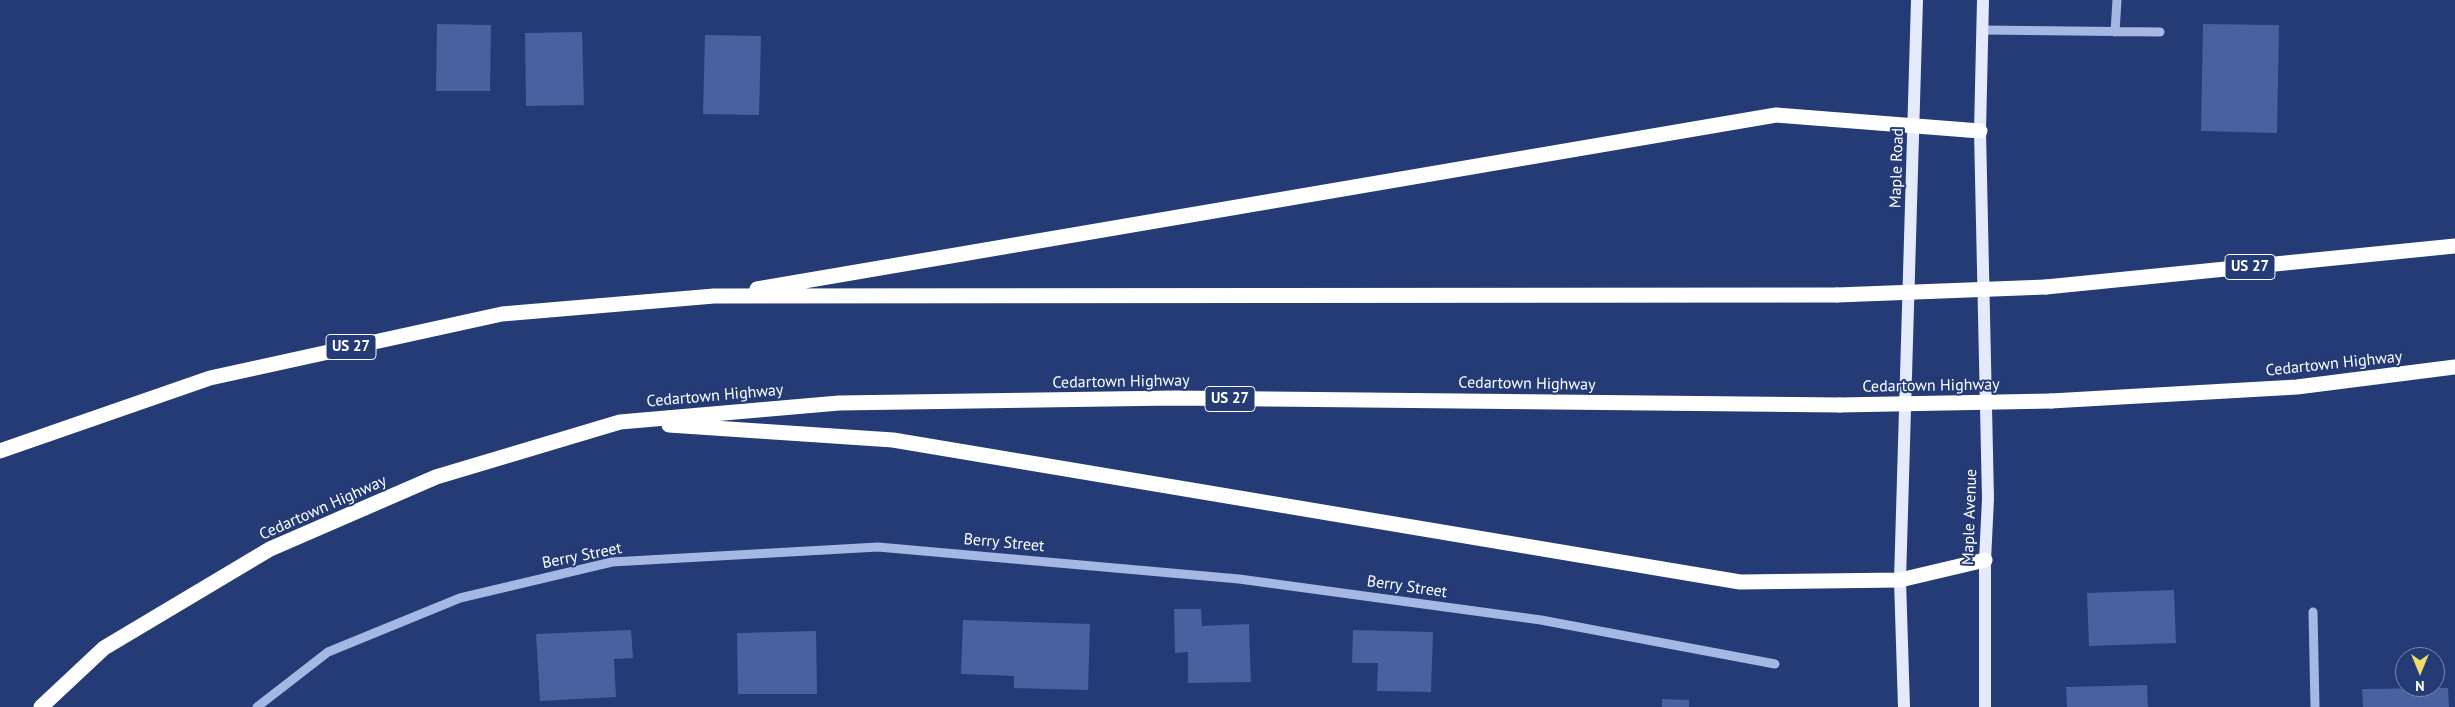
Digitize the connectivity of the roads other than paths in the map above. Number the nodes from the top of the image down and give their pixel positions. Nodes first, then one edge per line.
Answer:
1 (1917, 0) edge
2 (1983, 0) edge
3 (2117, 0) edge
4 (1983, 30) junction
5 (2115, 32) junction
6 (2160, 32) dead end
7 (1915, 126) junction
8 (1980, 131) junction
9 (2455, 246) edge
10 (714, 296) junction
11 (2455, 367) edge
12 (620, 422) junction
13 (0, 451) edge
14 (1985, 560) junction
15 (1900, 580) junction
16 (2313, 612) dead end
17 (1775, 664) dead end
18 (41, 707) edge
19 (257, 707) edge
20 (1904, 707) edge
21 (1985, 707) edge
22 (2315, 707) edge

1 - 7 main road, Maple Road
2 - 4 main road
3 - 5 street
4 - 5 street
4 - 8 main road
5 - 6 street
7 - 8 highway
7 - 10 highway
7 - 15 main road, Maple Road
8 - 14 main road, Maple Avenue
9 - 10 highway, US 27, bridge
10 - 13 highway, US 27
11 - 12 highway, Cedartown Highway / US 27, bridge
12 - 15 highway
12 - 18 highway, Cedartown Highway / US 27
14 - 15 highway
14 - 21 main road, Maple Avenue
15 - 20 main road
16 - 22 street
17 - 19 street, Berry Street

